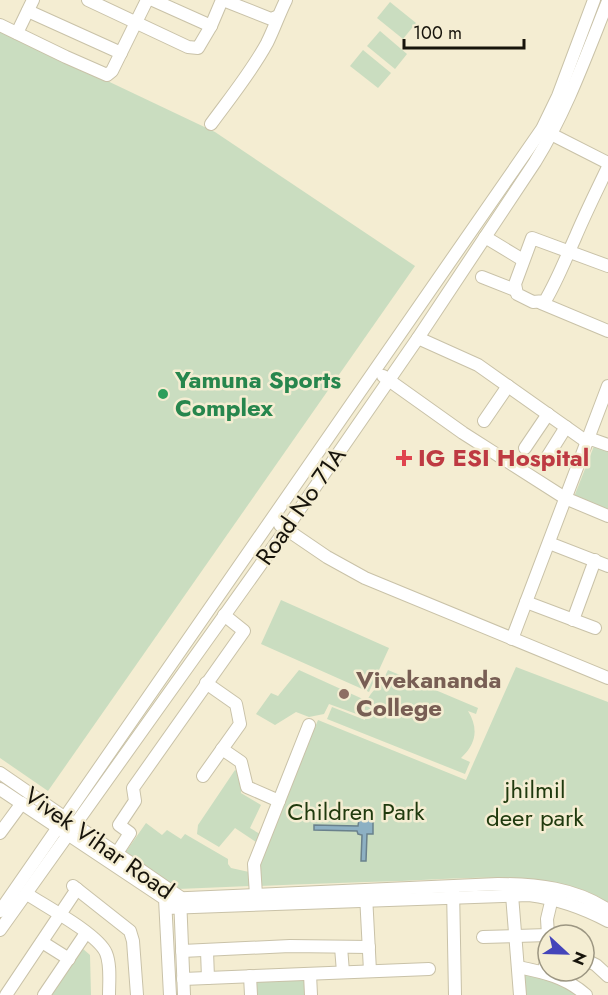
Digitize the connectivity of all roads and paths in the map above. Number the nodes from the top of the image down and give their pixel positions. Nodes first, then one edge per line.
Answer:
1 (88, 0) edge
2 (147, 0) edge
3 (153, 0) edge
4 (223, 0) edge
5 (286, 0) edge
6 (594, 0) edge
7 (608, 2) edge
8 (102, 3) edge
9 (30, 5) edge
10 (254, 5) edge
11 (276, 17) junction
12 (136, 23) junction
13 (0, 25) edge
14 (211, 26) junction
15 (17, 33) junction
16 (121, 53) junction
17 (211, 124) dead end
18 (546, 132) junction
19 (608, 165) edge
20 (485, 237) junction
21 (569, 251) junction
22 (523, 260) junction
23 (608, 266) edge
24 (482, 277) dead end
25 (515, 290) junction
26 (540, 303) junction
27 (608, 331) edge
28 (418, 338) junction
29 (375, 371) junction
30 (389, 380) junction
31 (508, 386) junction
32 (608, 386) edge
33 (548, 414) junction
34 (603, 417) edge
35 (484, 421) dead end
36 (566, 427) junction
37 (588, 440) junction
38 (608, 445) edge
39 (525, 448) dead end
40 (544, 462) dead end
41 (566, 498) junction
42 (608, 516) edge
43 (272, 519) junction
44 (286, 529) junction
45 (549, 543) junction
46 (594, 561) junction
47 (608, 566) edge
48 (526, 602) junction
49 (224, 615) junction
50 (573, 620) junction
51 (595, 628) dead end
52 (512, 639) junction
53 (608, 678) edge
54 (206, 683) junction
55 (309, 726) dead end
56 (222, 749) junction
57 (0, 773) edge
58 (203, 776) dead end
59 (0, 789) edge
60 (279, 801) junction
61 (22, 802) junction
62 (67, 826) junction
63 (0, 833) edge
64 (117, 853) junction
65 (453, 891) junction
66 (27, 894) junction
67 (256, 895) junction
68 (366, 895) junction
69 (512, 895) junction
70 (552, 898) junction
71 (180, 903) junction
72 (165, 904) junction
73 (608, 910) edge
74 (0, 911) edge
75 (60, 915) junction
76 (608, 921) edge
77 (547, 923) edge
78 (0, 930) edge
79 (87, 933) junction
80 (515, 935) junction
81 (536, 935) edge
82 (483, 937) dead end
83 (42, 942) junction
84 (341, 947) junction
85 (369, 947) junction
86 (182, 951) junction
87 (207, 951) junction
88 (69, 959) junction
89 (596, 965) edge
90 (518, 967) junction
91 (429, 969) dead end
92 (370, 971) junction
93 (536, 971) edge
94 (343, 972) junction
95 (310, 974) junction
96 (250, 976) junction
97 (608, 976) edge
98 (208, 978) junction
99 (183, 979) junction
100 (570, 983) edge
101 (6, 995) edge
102 (44, 995) edge
103 (109, 995) edge
104 (137, 995) edge
105 (170, 995) edge
106 (184, 995) edge
107 (251, 995) edge
108 (311, 995) edge
109 (455, 995) edge
110 (520, 995) edge
111 (586, 995) edge

1 - 8 street
2 - 12 street
3 - 14 street
4 - 10 street
4 - 14 street
5 - 11 street
6 - 18 street, Road No 71A
7 - 18 street, Road No 71A
8 - 12 street
9 - 15 street
9 - 16 street
10 - 11 street
11 - 17 street
12 - 14 street
12 - 16 street
13 - 15 street
15 - 16 street
18 - 19 street
18 - 20 street, Road No 71A
18 - 29 street, Road No 71A
19 - 21 street
20 - 22 street
20 - 28 street, Road No 71A
21 - 22 street
21 - 23 street
21 - 26 street
22 - 25 street
24 - 25 street
25 - 26 street
26 - 27 street
28 - 30 street, Road No 71A
28 - 31 street
29 - 30 street
29 - 43 street, Road No 71A
30 - 41 street
30 - 44 street, Road No 71A
31 - 33 street
31 - 35 street
32 - 34 street
33 - 36 street
33 - 39 street
34 - 37 street
36 - 37 street
36 - 40 street
37 - 38 street
37 - 41 street
41 - 42 street
41 - 45 street
43 - 44 street
43 - 62 street, Road No 71A
44 - 49 street, Road No 71A
44 - 52 street
45 - 46 street
45 - 48 street
46 - 47 street
46 - 50 street
48 - 50 street
48 - 52 street
49 - 54 street
49 - 62 street, Road No 71A
50 - 51 street
52 - 53 street
54 - 56 street
54 - 64 street
55 - 60 street
56 - 58 street
56 - 60 street
57 - 62 street, Vivek Vihar Road
59 - 61 street
60 - 67 street
61 - 62 street
61 - 63 street
62 - 64 street, Vivek Vihar Road
62 - 66 street, Road No 71A
62 - 72 street, Vivek Vihar Road
62 - 74 street, Road No 71A
64 - 71 street, Vivek Vihar Road
65 - 68 street
65 - 69 street
65 - 73 street
65 - 109 street
66 - 75 street
66 - 78 street, Road No 71A
67 - 68 street
67 - 71 street
68 - 71 street
68 - 85 street
69 - 70 street
69 - 80 street
70 - 76 street
70 - 77 street
71 - 72 street
71 - 86 street, Vivek Vihar Road
72 - 105 street, Vivek Vihar Road
75 - 79 street
75 - 83 street
75 - 104 street
79 - 88 street
79 - 103 street
80 - 81 street
80 - 82 street
80 - 90 street
83 - 88 street
83 - 101 street
84 - 85 street
84 - 87 street
84 - 94 street
85 - 92 street
86 - 87 street
86 - 99 street, Vivek Vihar Road
87 - 98 street
88 - 102 street
89 - 97 street
90 - 93 street
90 - 110 street
91 - 92 street
92 - 94 street
94 - 95 street
95 - 96 street
95 - 108 street
96 - 98 street
96 - 107 street
98 - 99 street
99 - 106 street, Vivek Vihar Road
100 - 111 street

